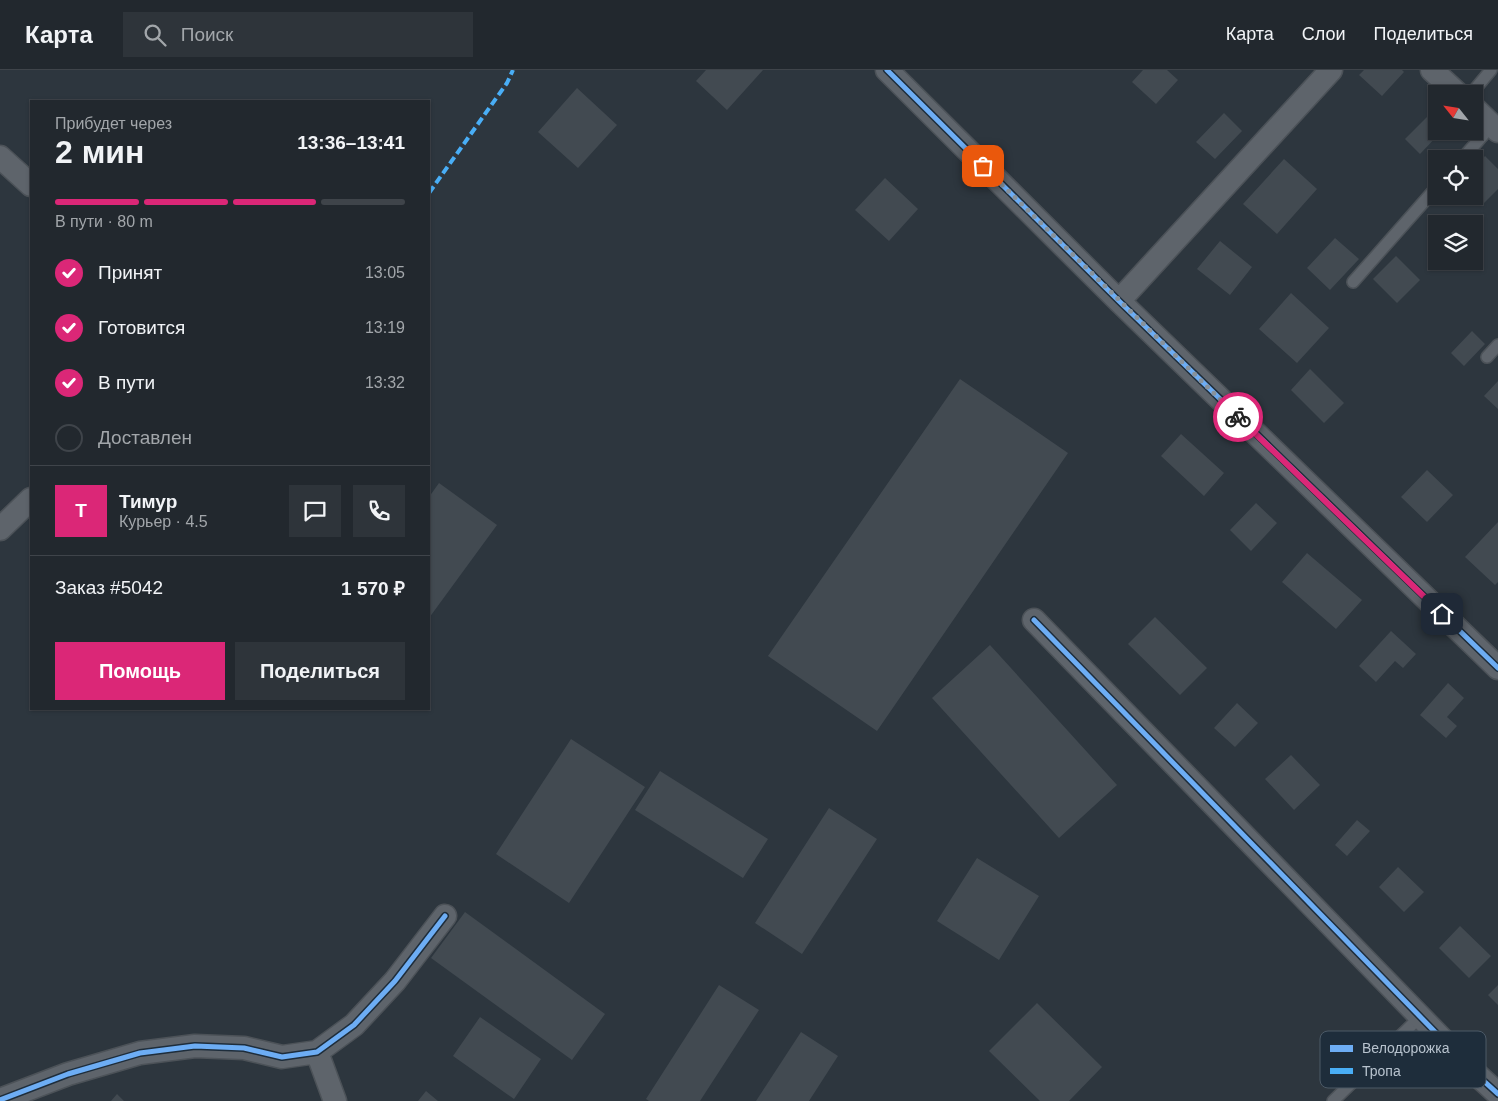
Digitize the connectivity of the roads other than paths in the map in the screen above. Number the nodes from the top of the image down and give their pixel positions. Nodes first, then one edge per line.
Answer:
1 (887, 70) edge
2 (1331, 70) edge
3 (1432, 70) edge
4 (1491, 70) edge
5 (1448, 85) edge
6 (1478, 85) edge
7 (1483, 117) edge
8 (1495, 128) edge
9 (1472, 150) edge
10 (0, 157) edge
11 (30, 184) edge
12 (1428, 197) edge
13 (1353, 282) dead end
14 (1119, 301) junction
15 (1498, 345) edge
16 (1487, 357) dead end
17 (30, 500) edge
18 (0, 529) edge
19 (1034, 620) dead end
20 (1498, 668) edge
21 (445, 916) dead end
22 (1420, 1016) junction
23 (1405, 1031) edge
24 (1435, 1031) edge
25 (317, 1052) junction
26 (1486, 1083) edge
27 (1346, 1088) edge
28 (1498, 1094) edge
29 (0, 1100) edge
30 (335, 1101) edge
31 (1333, 1101) edge

1 - 14 street
2 - 14 street
3 - 5 street
4 - 6 lane
7 - 8 street
8 - 9 lane
10 - 11 street
12 - 13 lane
14 - 20 street
15 - 16 lane
17 - 18 street
19 - 22 street
21 - 25 street
22 - 23 lane
22 - 24 street
25 - 29 street
25 - 30 street
26 - 28 street
27 - 31 lane

